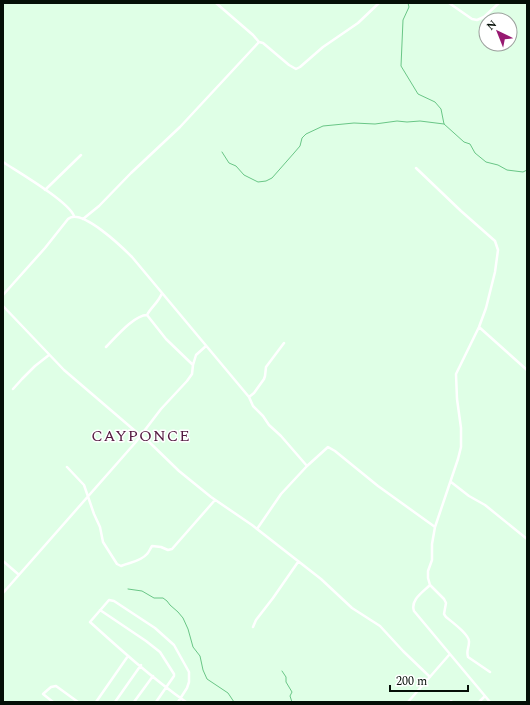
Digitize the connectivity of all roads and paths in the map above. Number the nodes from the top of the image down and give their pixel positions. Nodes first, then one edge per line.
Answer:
1 (216, 3) edge
2 (379, 3) edge
3 (449, 3) edge
4 (499, 3) edge
5 (259, 42) junction
6 (81, 155) dead end
7 (3, 162) edge
8 (416, 168) dead end
9 (45, 190) junction
10 (74, 216) junction
11 (83, 219) junction
12 (162, 293) junction
13 (3, 295) edge
14 (3, 306) edge
15 (148, 315) junction
16 (479, 327) junction
17 (284, 343) dead end
18 (206, 346) junction
19 (106, 347) dead end
20 (49, 355) junction
21 (193, 365) junction
22 (527, 370) edge
23 (13, 390) dead end
24 (249, 397) junction
25 (141, 436) junction
26 (307, 466) junction
27 (67, 467) dead end
28 (450, 482) junction
29 (88, 496) junction
30 (215, 500) junction
31 (435, 527) junction
32 (257, 529) junction
33 (527, 539) edge
34 (3, 561) edge
35 (298, 562) junction
36 (18, 574) junction
37 (430, 585) junction
38 (3, 592) edge
39 (100, 610) junction
40 (253, 627) dead end
41 (449, 655) junction
42 (128, 656) junction
43 (141, 665) junction
44 (490, 672) dead end
45 (153, 676) junction
46 (430, 677) junction
47 (166, 688) junction
48 (485, 696) junction
49 (181, 698) junction
50 (53, 702) edge
51 (78, 702) edge
52 (96, 702) edge
53 (115, 702) edge
54 (134, 702) edge
55 (156, 702) edge
56 (178, 702) edge
57 (186, 702) edge
58 (408, 702) edge
59 (479, 702) edge
60 (490, 702) edge

1 - 5 street
2 - 5 street
3 - 4 street
5 - 11 street
6 - 9 street
7 - 9 street
8 - 16 street
9 - 10 street
10 - 11 street
10 - 13 street
11 - 12 street
12 - 15 street
12 - 18 street
14 - 20 street
15 - 19 street
15 - 21 street
16 - 22 street
16 - 28 street
17 - 24 street
18 - 21 street
18 - 24 street
20 - 23 street
20 - 25 street
21 - 25 street
24 - 26 street
25 - 29 street
25 - 30 street
26 - 31 street
26 - 32 street
27 - 29 street
28 - 31 street
28 - 33 street
29 - 30 street
29 - 36 street
30 - 32 street
31 - 37 street
32 - 35 street
34 - 36 street
35 - 40 street
35 - 46 street
36 - 38 street
37 - 41 street
37 - 44 street
39 - 42 street
39 - 47 street
39 - 49 street
41 - 46 street
41 - 48 street
42 - 43 street
42 - 52 street
43 - 45 street
43 - 53 street
45 - 47 street
45 - 54 street
46 - 58 street
47 - 49 street
47 - 55 street
48 - 59 street
48 - 60 street
49 - 56 street
49 - 57 street
50 - 51 street

